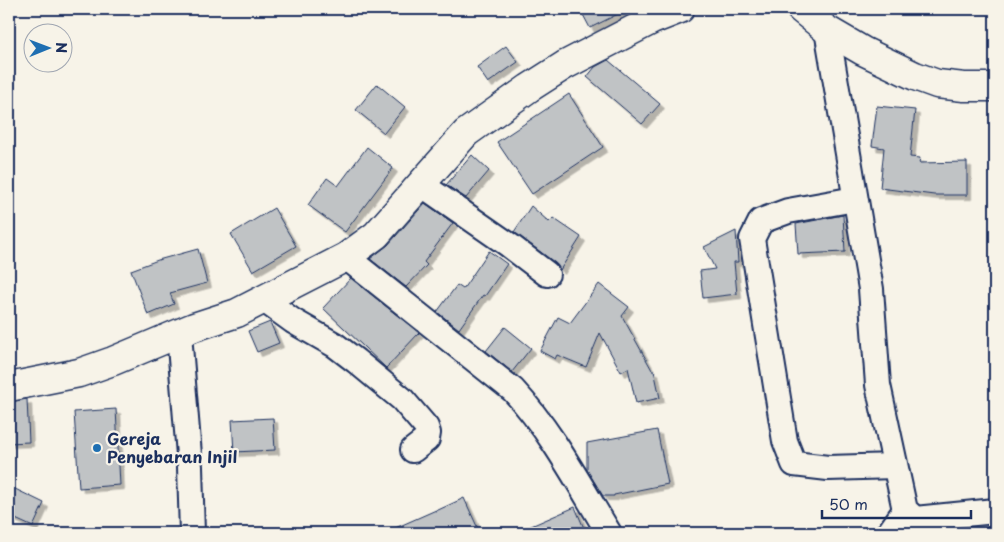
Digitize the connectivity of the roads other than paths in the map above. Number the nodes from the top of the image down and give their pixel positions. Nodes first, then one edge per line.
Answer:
1 (680, 9) edge
2 (801, 9) edge
3 (653, 14) edge
4 (827, 30) junction
5 (995, 87) edge
6 (421, 184) junction
7 (856, 199) junction
8 (346, 257) junction
9 (547, 274) dead end
10 (264, 300) junction
11 (179, 334) junction
12 (9, 387) edge
13 (414, 450) dead end
14 (895, 466) junction
15 (905, 510) junction
16 (995, 511) edge
17 (192, 533) edge
18 (609, 533) edge
19 (889, 533) edge

1 - 3 street
2 - 4 street
3 - 6 street
4 - 5 street
4 - 7 street
6 - 8 street
6 - 9 street
7 - 14 street
7 - 14 street
8 - 10 street
8 - 18 street
10 - 11 street
10 - 13 street
11 - 12 street
11 - 17 street
14 - 15 street
15 - 16 street
15 - 19 street

